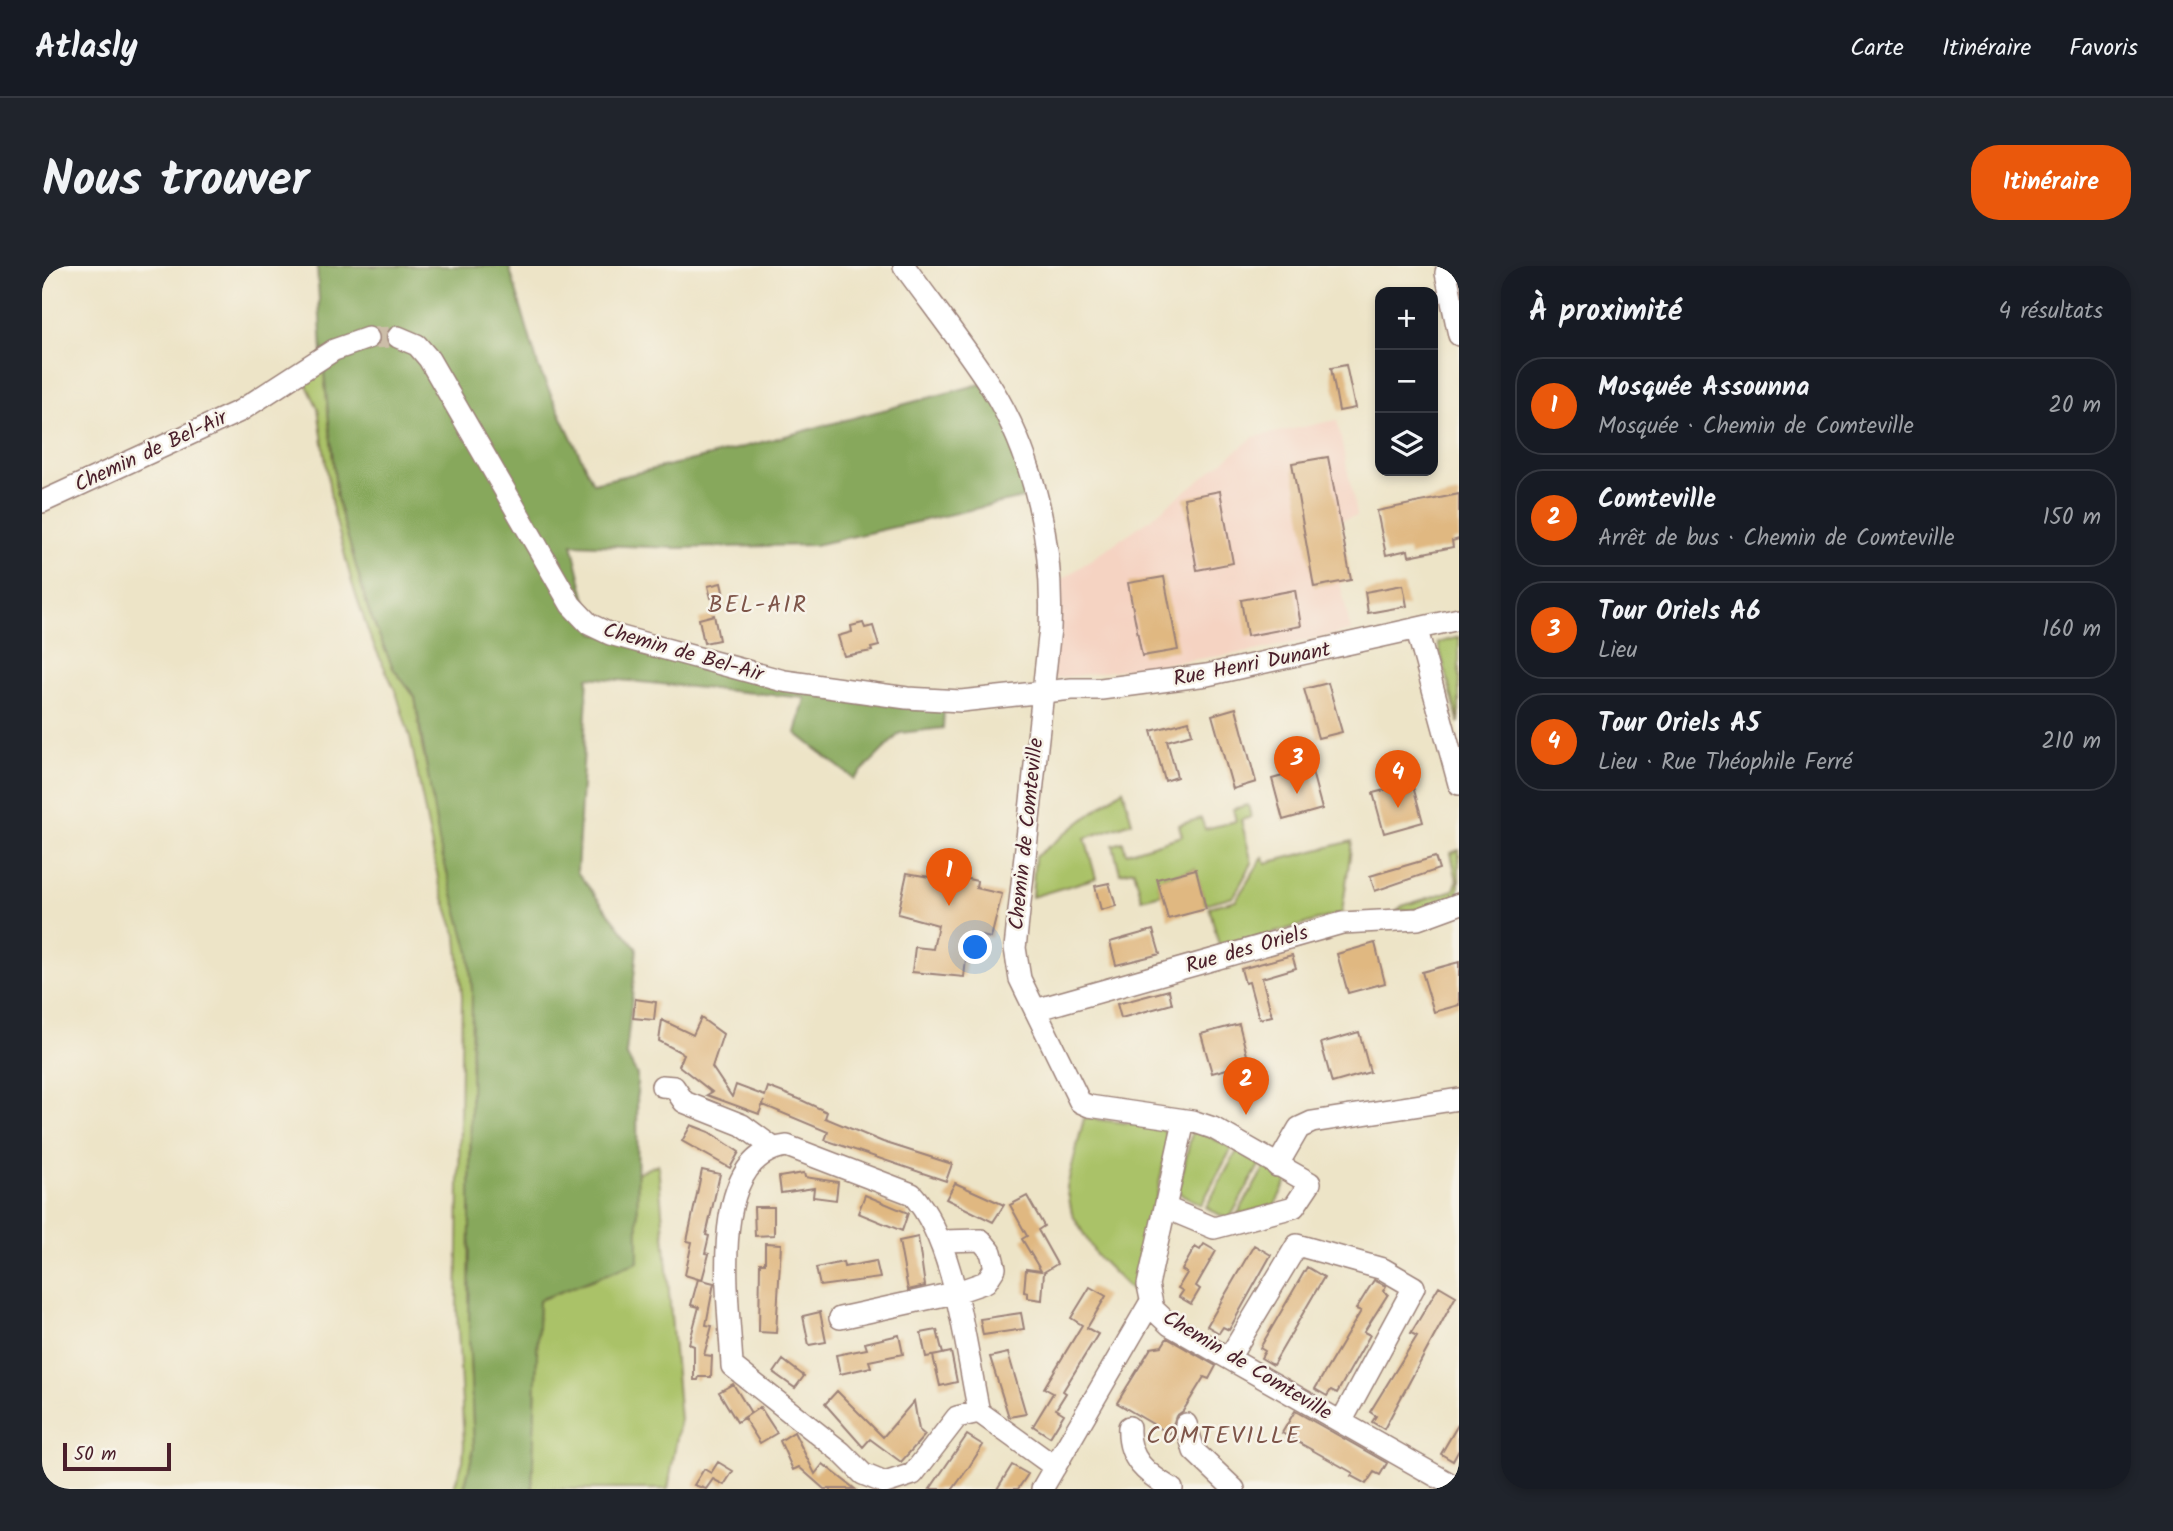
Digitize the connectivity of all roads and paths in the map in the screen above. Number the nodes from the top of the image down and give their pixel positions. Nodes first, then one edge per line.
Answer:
1 (904, 266) edge
2 (1448, 266) edge
3 (1459, 335) edge
4 (398, 337) tunnel mouth
5 (368, 338) tunnel mouth
6 (42, 502) edge
7 (1459, 619) edge
8 (1417, 630) junction
9 (1042, 694) junction
10 (1459, 784) edge
11 (1459, 904) edge
12 (1035, 1010) junction
13 (662, 1086) dead end
14 (1459, 1099) edge
15 (1184, 1121) junction
16 (764, 1153) junction
17 (1278, 1166) junction
18 (1166, 1208) junction
19 (942, 1241) junction
20 (954, 1293) junction
21 (1150, 1303) junction
22 (840, 1318) dead end
23 (1229, 1358) junction
24 (979, 1412) junction
25 (1341, 1422) junction
26 (1186, 1424) dead end
27 (1129, 1427) dead end
28 (1055, 1467) junction
29 (1042, 1489) edge
30 (1172, 1489) edge
31 (1234, 1489) edge
32 (1459, 1489) edge

1 - 9 street, Chemin de Comteville
2 - 3 street
4 - 9 street, Chemin de Bel-Air
5 - 6 street, Chemin de Bel-Air
7 - 8 street, Rue Henri Dunant
8 - 9 street, Rue Henri Dunant
8 - 10 street
9 - 12 street, Chemin de Comteville
11 - 12 street, Rue des Oriels
12 - 15 street, Chemin de Comteville
13 - 16 street
14 - 17 street
15 - 17 street
15 - 18 street, Chemin de Comteville
16 - 19 street
16 - 24 street
17 - 18 street
18 - 21 street, Chemin de Comteville
19 - 20 street
19 - 20 street
20 - 22 street
20 - 24 street
21 - 23 street, Chemin de Comteville
21 - 28 street
23 - 25 street, Chemin de Comteville
23 - 25 street
24 - 28 street
25 - 32 street, Chemin de Comteville
26 - 31 street
27 - 30 street
28 - 29 street

